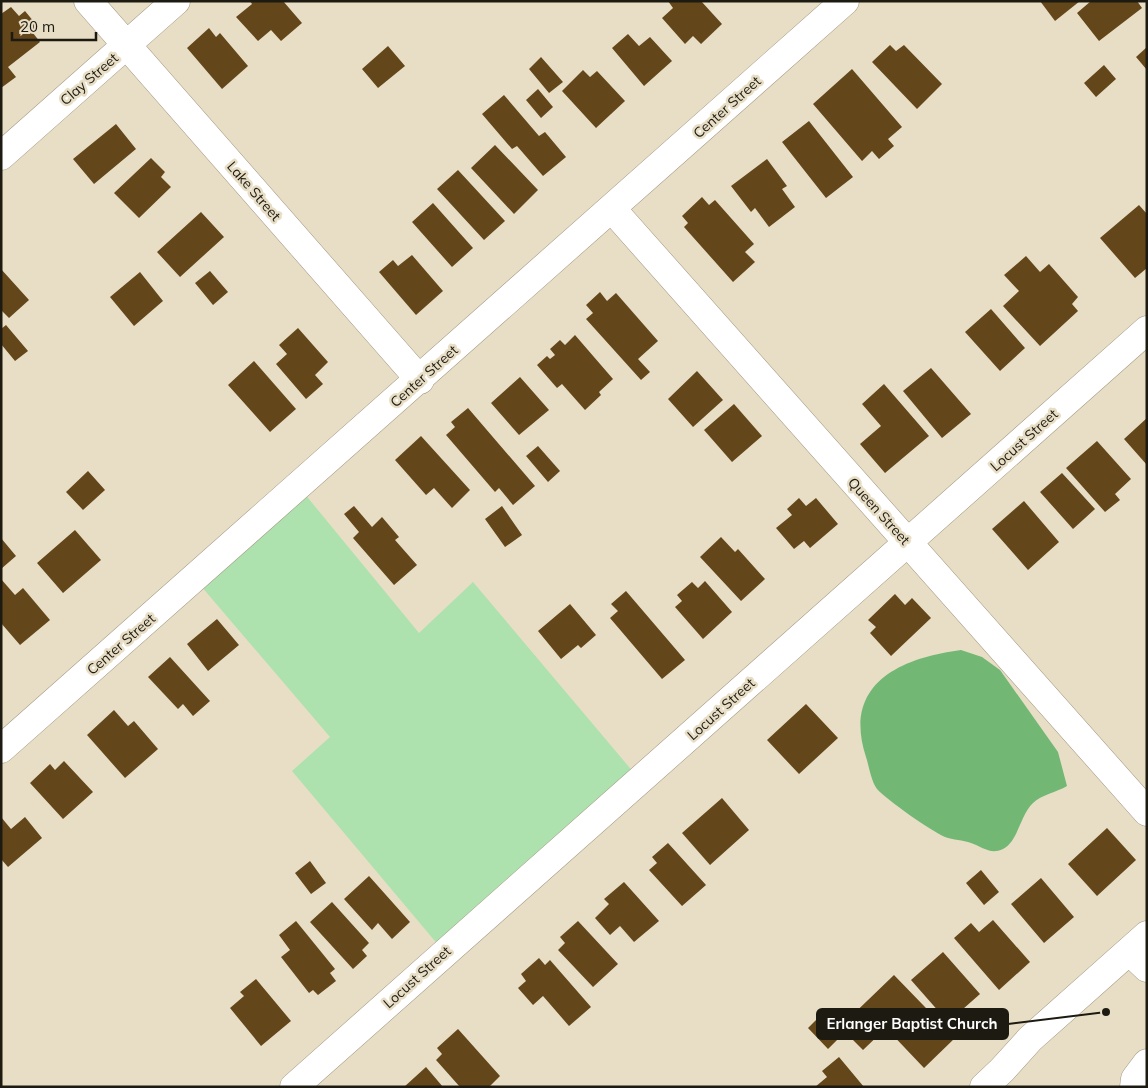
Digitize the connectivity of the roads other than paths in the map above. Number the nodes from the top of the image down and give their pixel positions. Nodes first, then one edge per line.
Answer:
1 (88, 1) edge
2 (176, 1) edge
3 (845, 1) edge
4 (126, 45) junction
5 (1, 156) edge
6 (612, 209) junction
7 (1147, 330) edge
8 (420, 380) junction
9 (908, 543) junction
10 (1, 749) edge
11 (1147, 812) edge
12 (1141, 951) edge
13 (1147, 1063) edge
14 (294, 1087) edge
15 (984, 1087) edge
16 (1134, 1087) edge

1 - 4 street, Lake Street
2 - 4 street, Clay Street
3 - 6 street, Center Street
4 - 5 street, Clay Street
4 - 8 street, Lake Street
6 - 8 street, Center Street
6 - 9 street, Queen Street
7 - 9 street, Locust Street
8 - 10 street, Center Street
9 - 11 street, Queen Street
9 - 14 street, Locust Street
12 - 15 street
13 - 16 street

